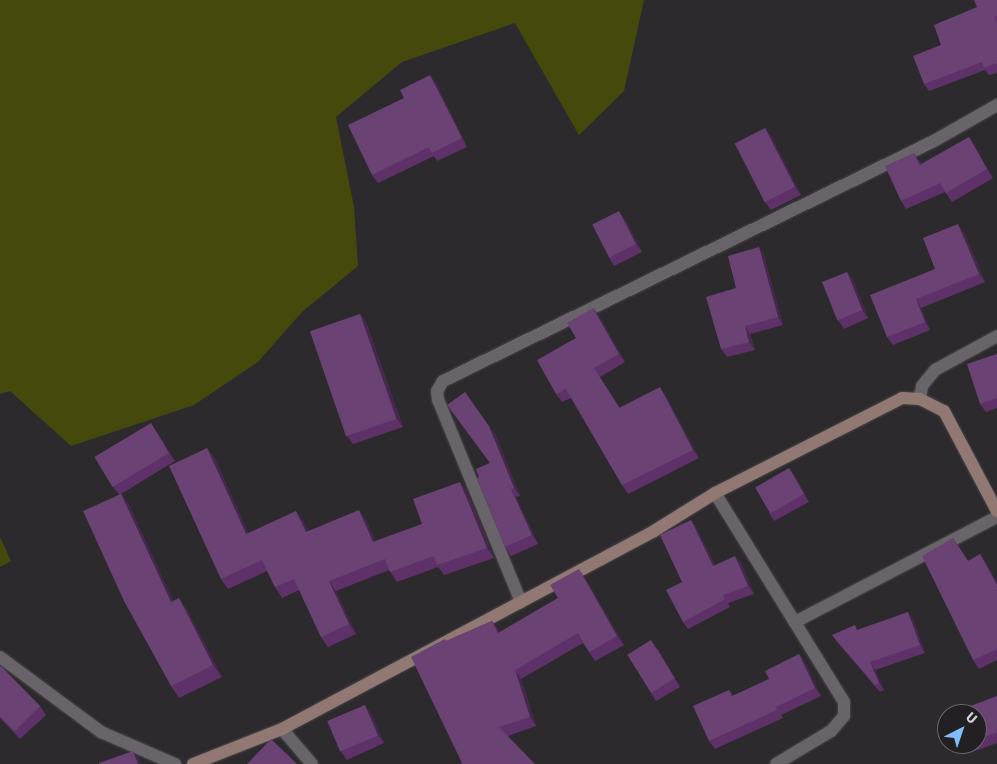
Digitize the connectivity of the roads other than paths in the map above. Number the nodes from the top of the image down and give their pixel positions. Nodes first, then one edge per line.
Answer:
1 (997, 105) edge
2 (997, 336) edge
3 (920, 399) junction
4 (715, 493) junction
5 (997, 511) edge
6 (997, 517) edge
7 (521, 602) junction
8 (795, 622) junction
9 (0, 657) edge
10 (282, 729) junction
11 (175, 764) edge
12 (193, 764) edge
13 (312, 764) edge
14 (776, 764) edge

1 - 7 street
2 - 3 street
3 - 4 main road
3 - 5 main road
4 - 7 main road
4 - 8 street
6 - 8 street
7 - 10 main road
8 - 14 street
9 - 11 street
10 - 12 main road
10 - 13 street

